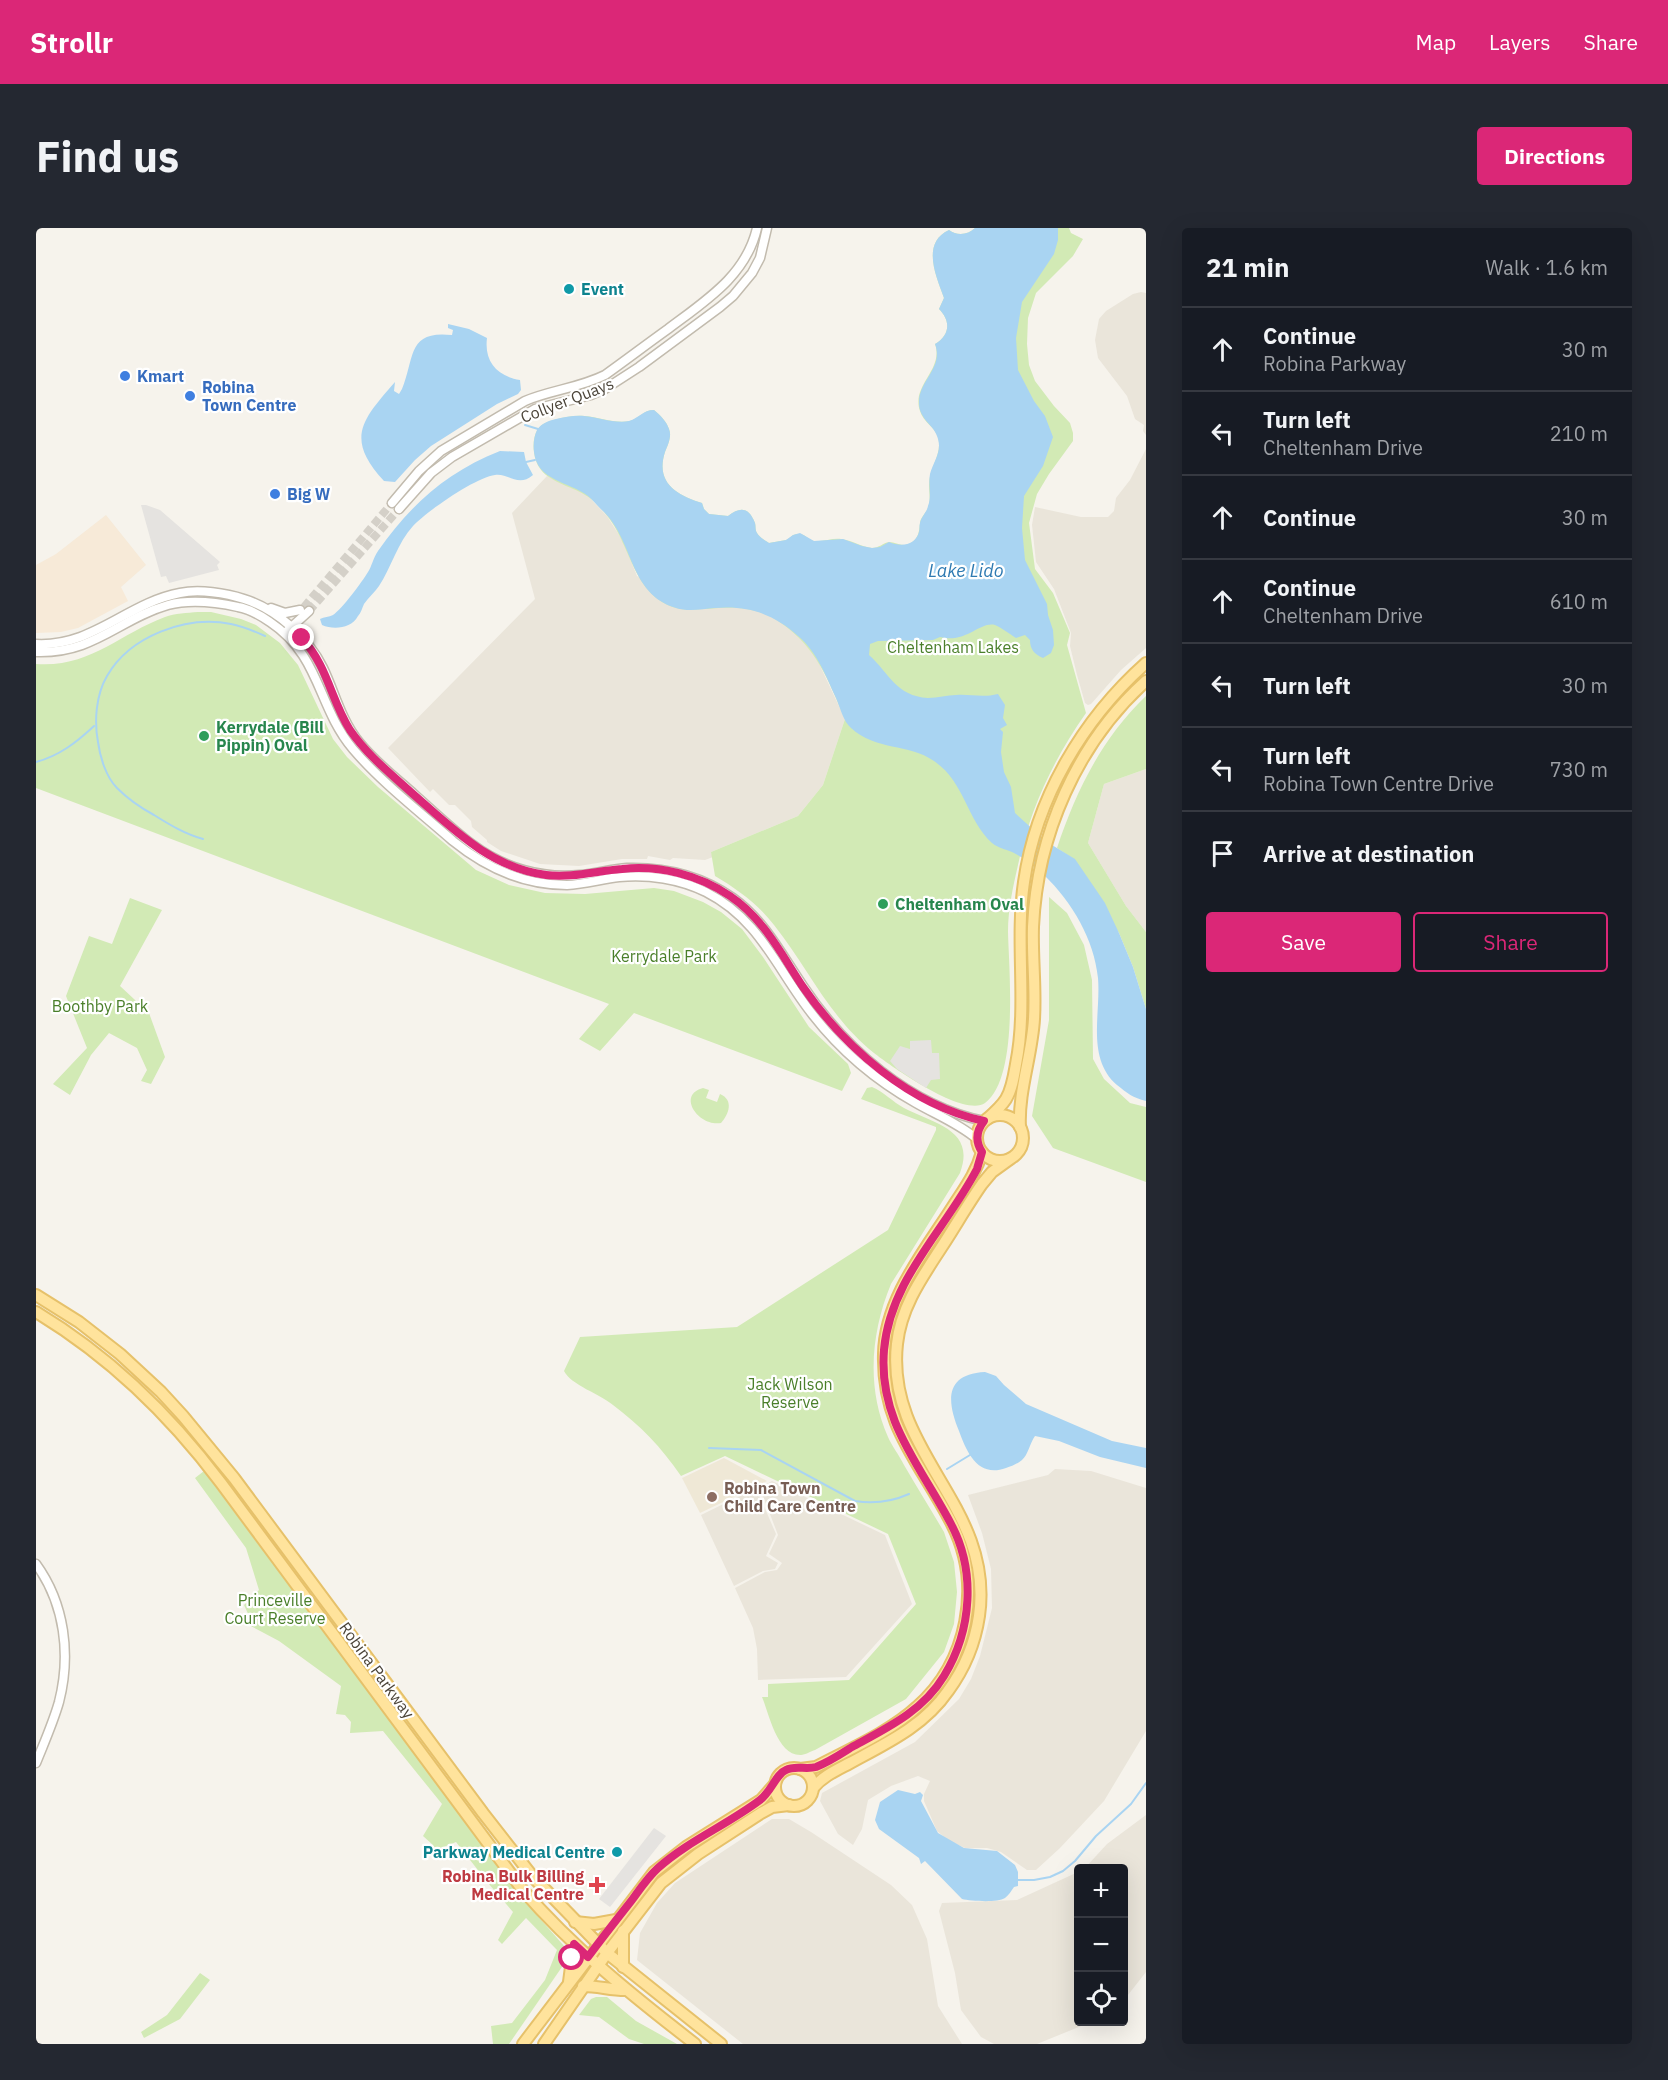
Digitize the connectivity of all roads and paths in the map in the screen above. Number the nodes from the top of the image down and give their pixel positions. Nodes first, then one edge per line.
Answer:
1 (757, 228) edge
2 (767, 228) edge
3 (259, 606) junction
4 (304, 609) junction
5 (288, 628) junction
6 (302, 638) junction
7 (36, 644) edge
8 (36, 652) edge
9 (1146, 663) edge
10 (1146, 681) edge
11 (986, 1120) junction
12 (1020, 1127) junction
13 (977, 1139) junction
14 (982, 1152) junction
15 (1010, 1159) junction
16 (36, 1295) edge
17 (36, 1312) edge
18 (36, 1564) edge
19 (36, 1763) edge
20 (800, 1769) junction
21 (776, 1784) junction
22 (813, 1788) junction
23 (789, 1805) junction
24 (616, 1920) junction
25 (575, 1922) junction
26 (623, 1931) junction
27 (574, 1944) junction
28 (598, 1944) junction
29 (607, 1953) junction
30 (588, 1957) junction
31 (597, 1966) junction
32 (623, 1967) junction
33 (568, 1983) junction
34 (583, 1986) junction
35 (625, 1990) junction
36 (523, 2044) edge
37 (544, 2044) edge
38 (694, 2044) edge
39 (721, 2044) edge

1 - 2 street, Collyer Quays
3 - 4 street
3 - 5 street
3 - 7 street
4 - 5 street
4 - 6 street
5 - 6 street
5 - 8 street
5 - 13 street
6 - 11 street
9 - 11 main road
10 - 12 main road
11 - 12 main road
11 - 13 main road
12 - 15 main road
13 - 14 main road
14 - 15 main road
14 - 20 main road
15 - 22 main road
16 - 25 main road, Robina Parkway
17 - 27 main road, Robina Parkway
18 - 19 street
20 - 21 main road
20 - 22 main road
21 - 23 main road
21 - 24 main road
22 - 23 main road
23 - 26 main road
24 - 25 main road
24 - 28 main road
25 - 28 main road, Robina Parkway
26 - 29 main road
26 - 32 main road
27 - 30 main road, Robina Parkway
27 - 33 main road
28 - 29 main road, Robina Parkway
28 - 30 main road
29 - 31 main road
29 - 32 main road, Robina Parkway
30 - 31 main road, Robina Parkway
30 - 33 main road
31 - 34 main road
31 - 35 main road, Robina Parkway
32 - 39 main road, Robina Parkway
33 - 36 main road
34 - 35 main road
34 - 37 main road
35 - 38 main road, Robina Parkway

